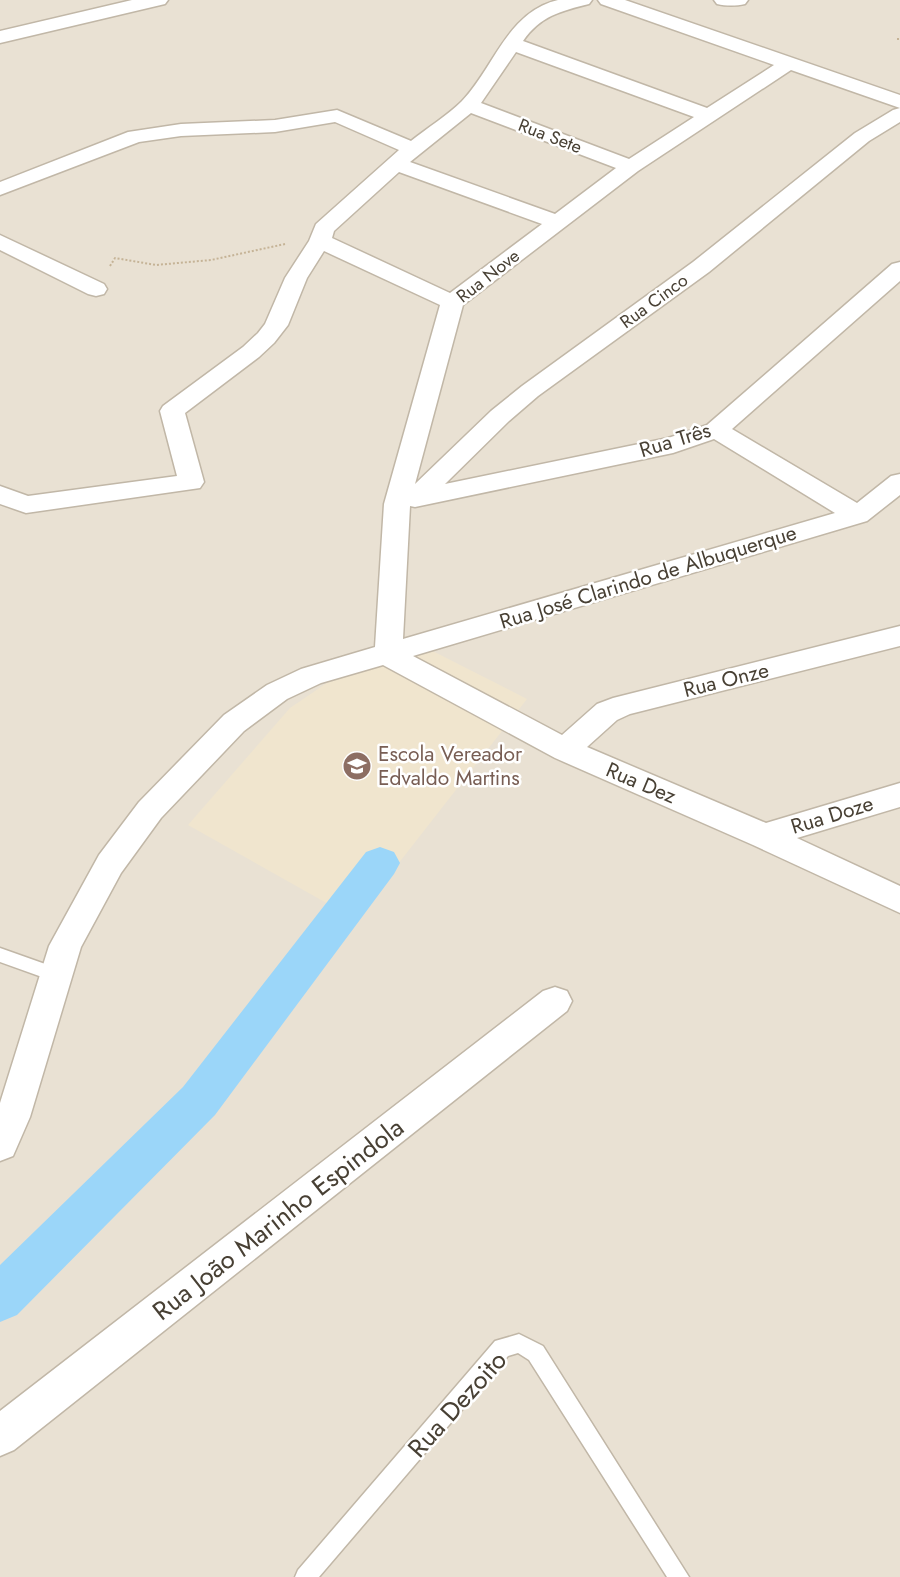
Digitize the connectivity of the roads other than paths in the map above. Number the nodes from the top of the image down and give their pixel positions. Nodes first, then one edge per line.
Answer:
1 (158, 0) edge
2 (583, 0) edge
3 (606, 0) edge
4 (723, 0) edge
5 (739, 0) edge
6 (0, 37) edge
7 (512, 44) junction
8 (789, 64) junction
9 (900, 102) edge
10 (469, 105) junction
11 (900, 114) edge
12 (710, 116) junction
13 (413, 149) junction
14 (395, 165) junction
15 (631, 167) junction
16 (0, 189) edge
17 (558, 222) junction
18 (320, 239) junction
19 (0, 242) edge
20 (900, 269) edge
21 (96, 289) road end
22 (452, 302) junction
23 (716, 430) junction
24 (900, 482) edge
25 (0, 494) edge
26 (406, 501) junction
27 (858, 515) junction
28 (900, 636) edge
29 (387, 655) junction
30 (565, 750) junction
31 (900, 795) edge
32 (764, 836) junction
33 (900, 900) edge
34 (0, 955) edge
35 (56, 975) junction
36 (555, 1001) dead end
37 (0, 1145) edge
38 (0, 1436) edge
39 (305, 1577) edge
40 (679, 1577) edge

1 - 6 street
2 - 7 street
3 - 8 street
4 - 5 street
7 - 10 street
7 - 12 street
8 - 9 street
8 - 12 street, Rua Nove
10 - 13 street
10 - 15 street, Rua Sete
11 - 26 street, Rua Cinco
12 - 15 street, Rua Nove
13 - 14 street
13 - 16 street
14 - 17 street
14 - 18 street
15 - 17 street, Rua Nove
17 - 22 street, Rua Nove
18 - 22 street
18 - 25 street
19 - 21 street
20 - 23 street, Rua Três
22 - 26 street, Rua Nove
23 - 26 street, Rua Três
23 - 27 street
24 - 27 street, Rua José Clarindo de Albuquerque
26 - 29 street, Rua Nove
27 - 29 street, Rua José Clarindo de Albuquerque
28 - 30 street, Rua Onze
29 - 30 street, Rua Dez
29 - 35 street, Rua José Clarindo de Albuquerque
30 - 32 street, Rua Dez
31 - 32 street, Rua Doze
32 - 33 street, Rua Dez
34 - 35 lane
35 - 37 street, Rua José Clarindo de Albuquerque
36 - 38 street, Rua João Marinho Espindola
39 - 40 lane, Rua Dezoito

